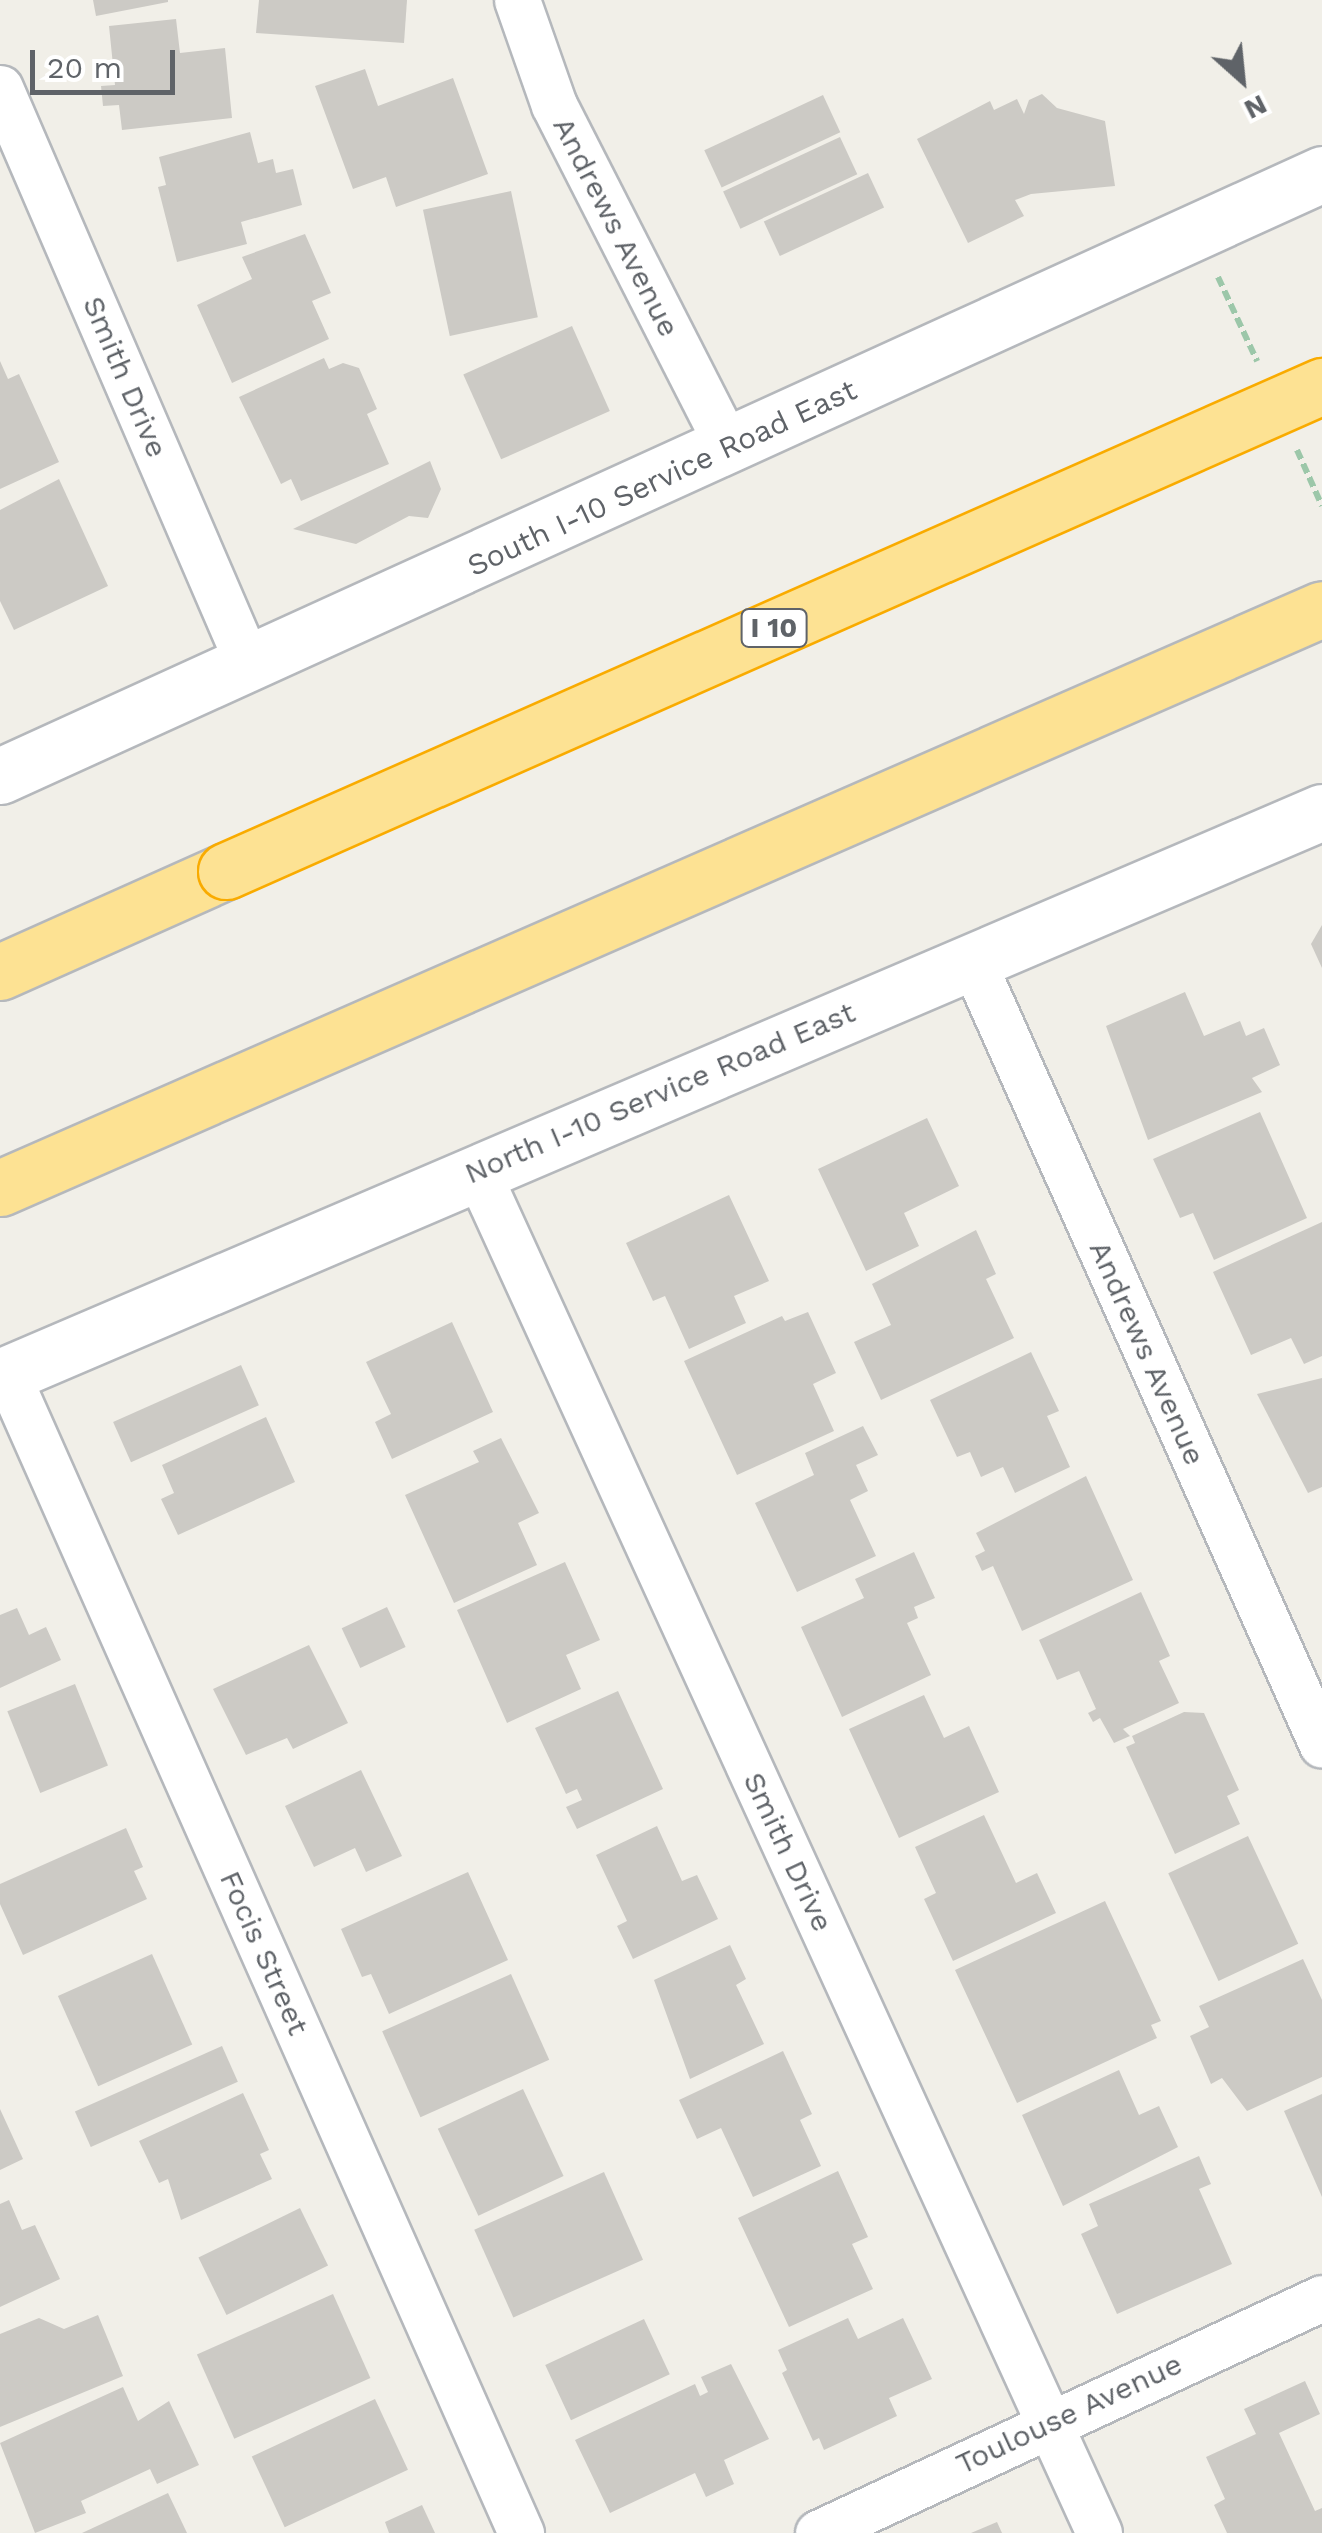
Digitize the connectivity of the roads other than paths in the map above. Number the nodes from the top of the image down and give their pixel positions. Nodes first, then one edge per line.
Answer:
1 (518, 0) edge
2 (0, 88) edge
3 (1322, 174) edge
4 (1322, 386) edge
5 (729, 448) junction
6 (1322, 608) edge
7 (249, 666) junction
8 (0, 776) edge
9 (1322, 812) edge
10 (972, 960) junction
11 (0, 972) edge
12 (477, 1171) junction
13 (0, 1188) edge
14 (4, 1375) edge
15 (1322, 1745) edge
16 (1322, 2298) edge
17 (1048, 2422) junction
18 (521, 2533) edge
19 (818, 2533) edge
20 (1099, 2533) edge

1 - 5 street, Andrews Avenue
2 - 7 street, Smith Drive
3 - 5 street, South I-10 Service Road East
4 - 11 highway, I 10, bridge
5 - 7 street, South I-10 Service Road East
6 - 13 highway
7 - 8 street, South I-10 Service Road East
9 - 10 street, North I-10 Service Road East
10 - 12 street, North I-10 Service Road East
10 - 15 street, Andrews Avenue
12 - 14 street, North I-10 Service Road East
12 - 17 street, Smith Drive
14 - 18 street, Focis Street
16 - 17 street, Toulouse Avenue
17 - 19 street, Toulouse Avenue
17 - 20 street, Smith Drive

